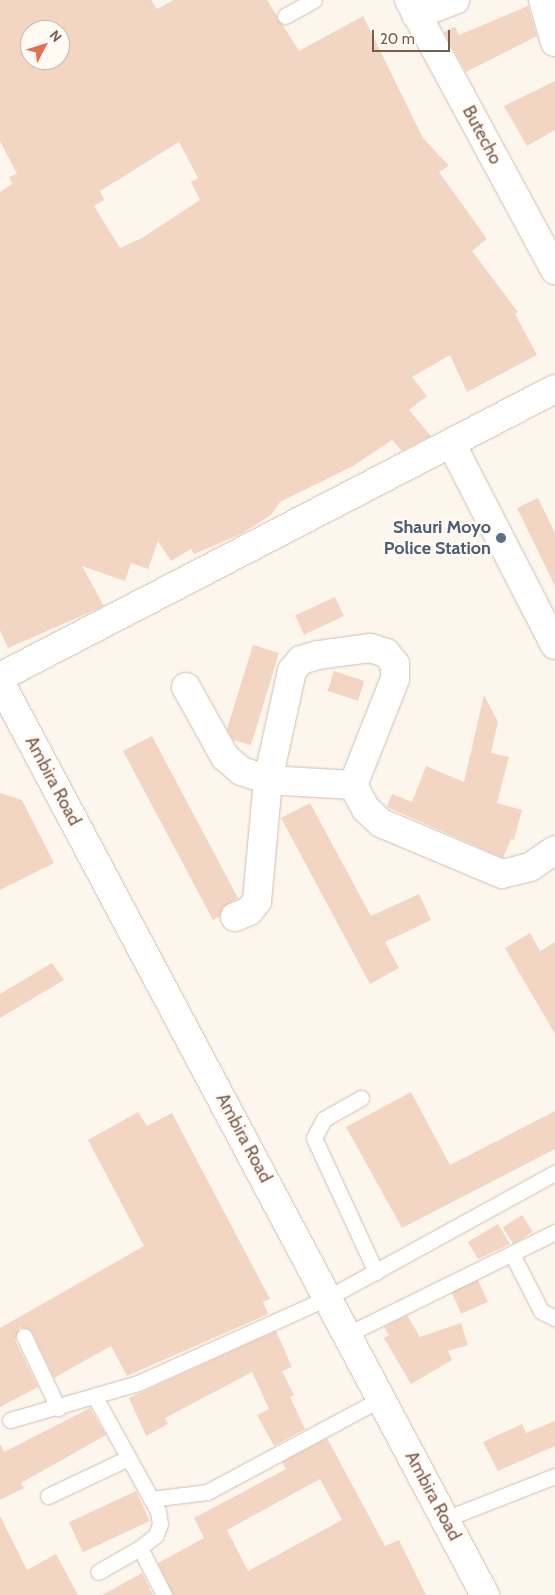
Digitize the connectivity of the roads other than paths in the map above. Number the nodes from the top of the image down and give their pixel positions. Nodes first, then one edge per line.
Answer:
1 (314, 0) edge
2 (455, 0) edge
3 (543, 0) edge
4 (413, 7) edge
5 (285, 16) dead end
6 (555, 42) edge
7 (555, 270) edge
8 (555, 390) edge
9 (451, 443) junction
10 (555, 645) edge
11 (0, 677) edge
12 (0, 682) edge
13 (186, 686) dead end
14 (268, 780) junction
15 (353, 785) junction
16 (555, 850) edge
17 (235, 917) dead end
18 (361, 1098) dead end
19 (555, 1173) edge
20 (555, 1232) edge
21 (512, 1254) junction
22 (376, 1272) junction
23 (329, 1297) junction
24 (555, 1318) edge
25 (348, 1334) junction
26 (24, 1336) dead end
27 (94, 1397) junction
28 (382, 1398) junction
29 (58, 1408) junction
30 (10, 1420) dead end
31 (126, 1459) junction
32 (555, 1476) edge
33 (48, 1496) dead end
34 (151, 1499) junction
35 (445, 1519) junction
36 (140, 1548) junction
37 (98, 1572) dead end
38 (164, 1595) edge
39 (485, 1595) edge

1 - 5 lane
2 - 4 street
3 - 6 street
4 - 7 street, Butecho
8 - 9 street
9 - 10 street
9 - 11 street
12 - 23 street, Ambira Road
13 - 14 street
14 - 15 street
14 - 15 street
14 - 17 street
15 - 16 street
18 - 22 lane
19 - 22 lane
20 - 21 lane
21 - 24 lane
21 - 25 lane
22 - 23 lane
23 - 25 street, Ambira Road
23 - 27 lane
25 - 28 street, Ambira Road
26 - 29 lane
27 - 29 lane
27 - 31 lane
28 - 34 lane
28 - 35 street, Ambira Road
29 - 30 lane
31 - 33 lane
31 - 34 lane
32 - 35 lane
34 - 36 lane
35 - 39 street, Ambira Road
36 - 37 lane
36 - 38 lane

